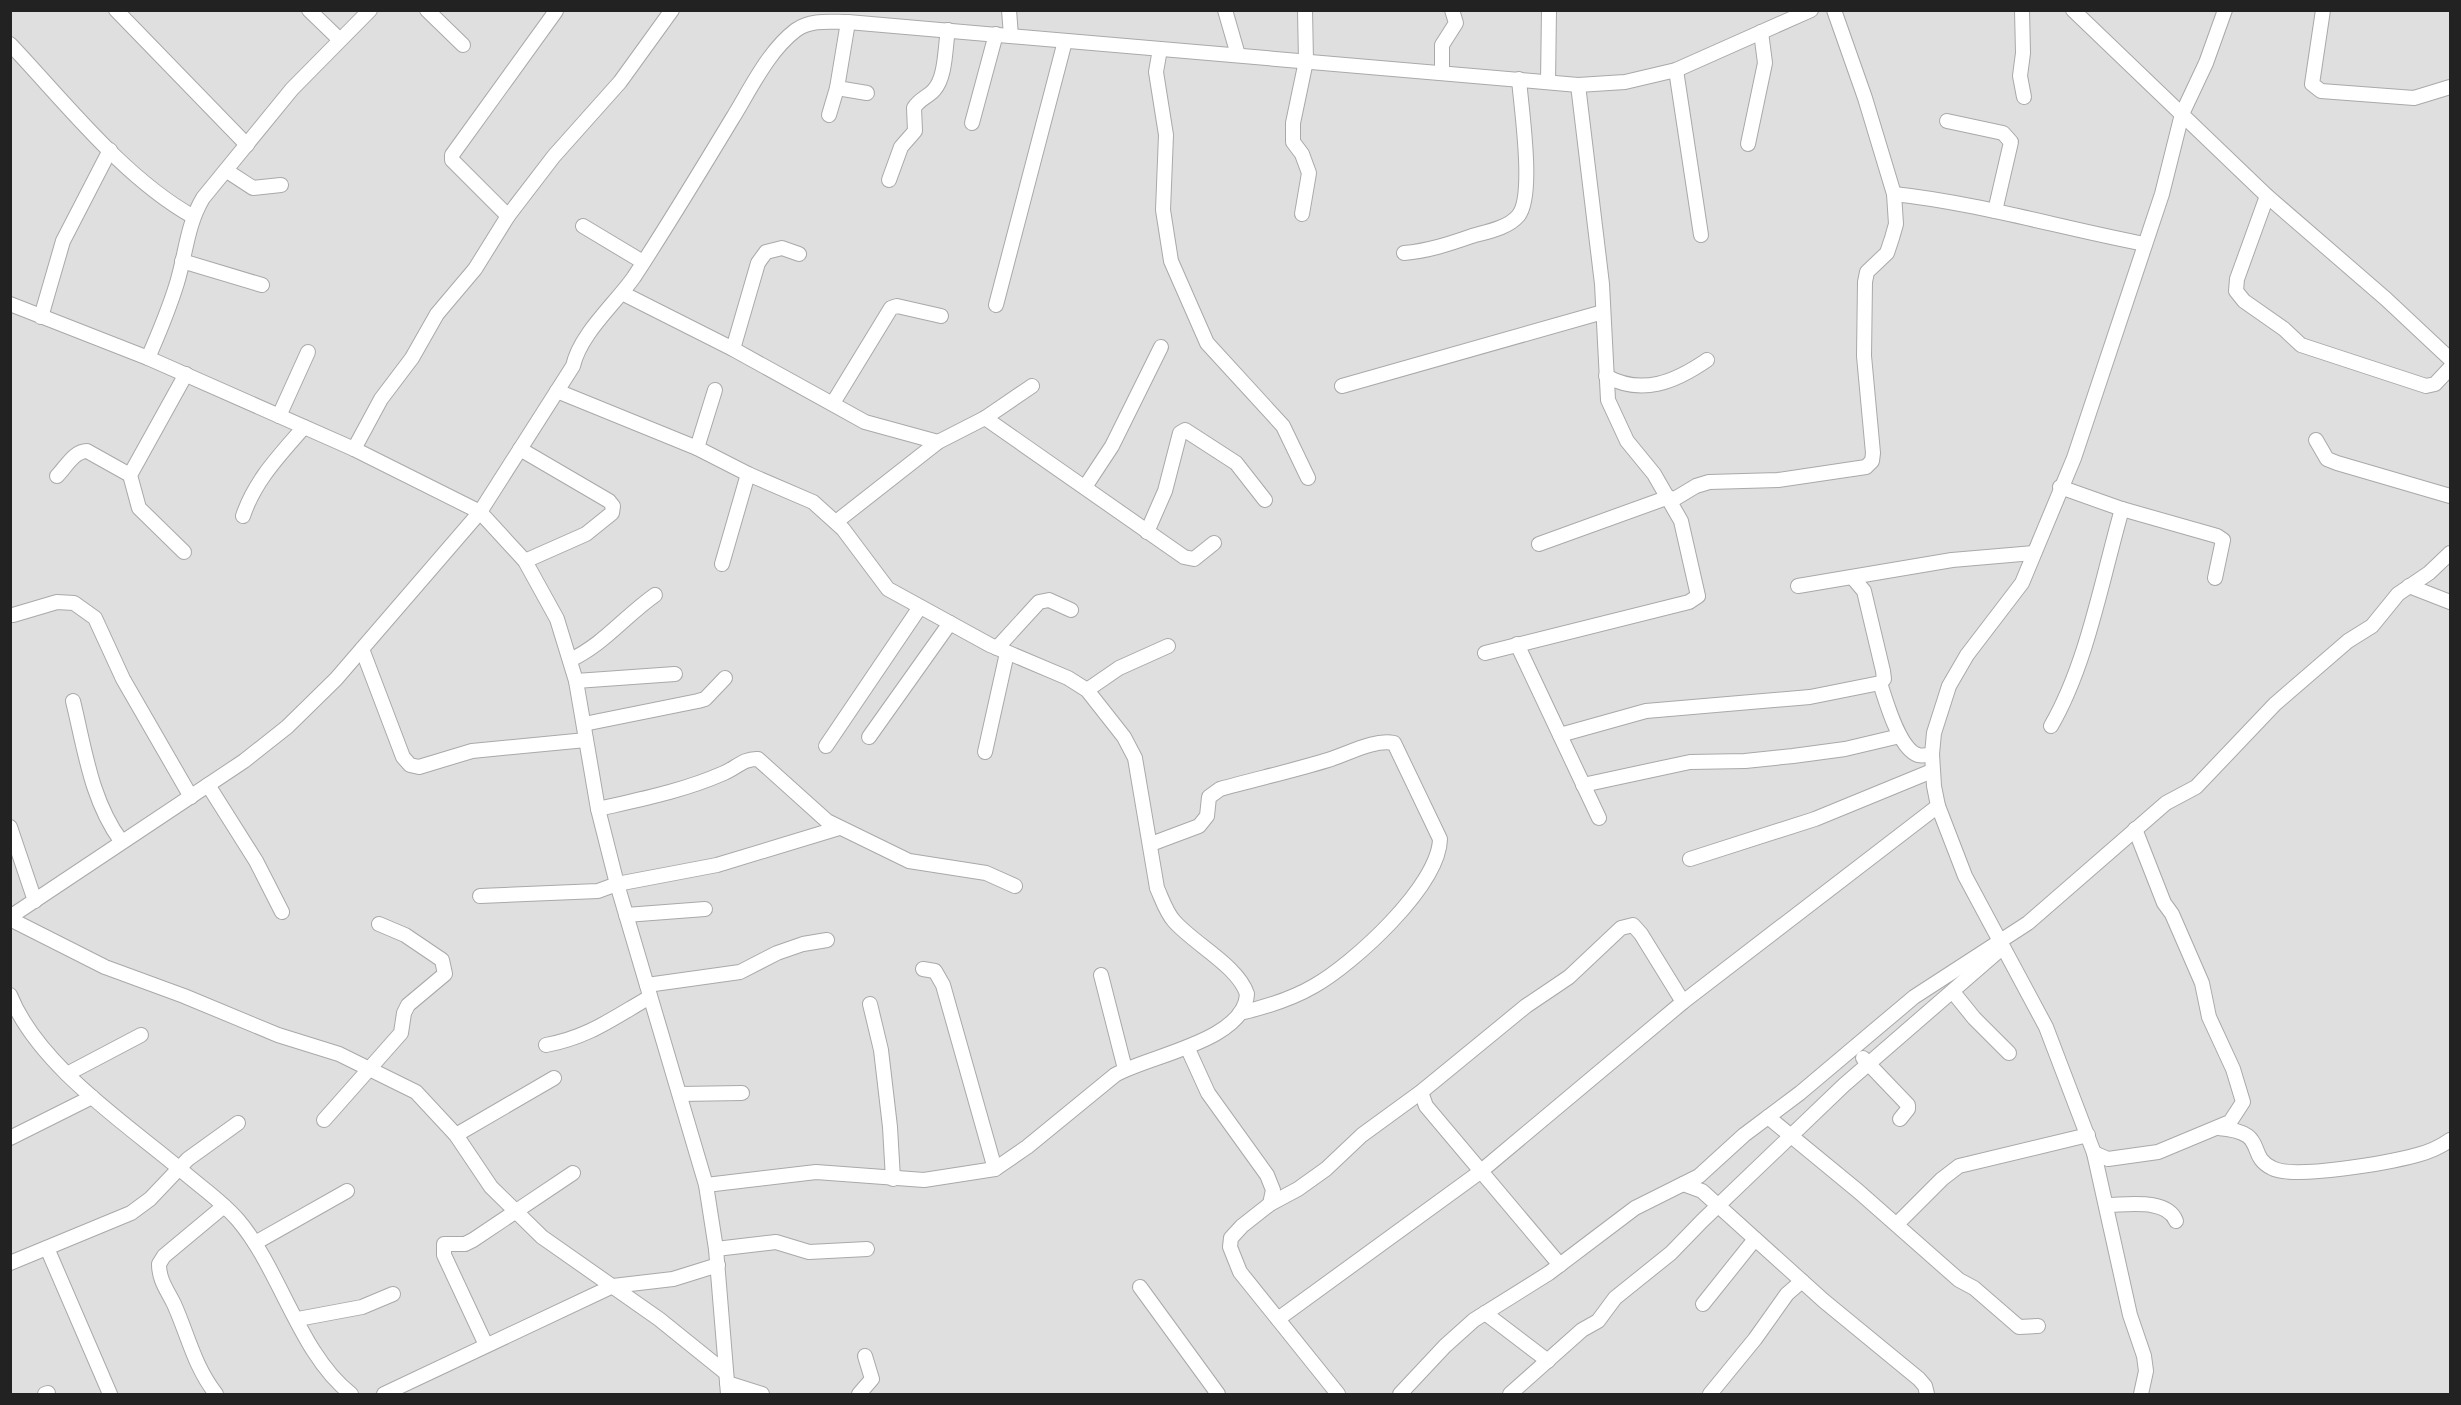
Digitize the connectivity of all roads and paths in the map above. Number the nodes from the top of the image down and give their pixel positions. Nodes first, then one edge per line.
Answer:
1 (116, 10) edge
2 (309, 10) edge
3 (370, 10) edge
4 (427, 10) edge
5 (672, 10) edge
6 (1009, 10) edge
7 (1225, 10) edge
8 (1305, 10) edge
9 (1452, 10) edge
10 (1549, 10) edge
11 (1811, 10) edge
12 (1834, 10) edge
13 (2022, 10) edge
14 (2073, 10) edge
15 (2225, 10) edge
16 (2323, 10) edge
17 (556, 11) edge
18 (818, 16) edge
19 (848, 22) junction
20 (948, 30) junction
21 (1761, 33) junction
22 (996, 34) junction
23 (1011, 36) junction
24 (339, 39) junction
25 (1065, 41) junction
26 (10, 44) edge
27 (463, 45) dead end
28 (1160, 49) junction
29 (1238, 55) junction
30 (1306, 61) junction
31 (1676, 70) junction
32 (1442, 72) junction
33 (1519, 80) junction
34 (1548, 82) junction
35 (1578, 85) junction
36 (2451, 87) edge
37 (837, 88) junction
38 (867, 93) dead end
39 (2024, 97) dead end
40 (2182, 114) junction
41 (829, 115) dead end
42 (1947, 121) dead end
43 (972, 123) dead end
44 (1748, 144) dead end
45 (248, 145) junction
46 (110, 150) junction
47 (227, 171) junction
48 (889, 180) dead end
49 (281, 185) dead end
50 (1893, 194) junction
51 (2266, 196) junction
52 (1995, 211) junction
53 (1302, 214) dead end
54 (192, 216) junction
55 (508, 216) junction
56 (583, 226) dead end
57 (1701, 235) dead end
58 (2145, 244) junction
59 (1404, 253) dead end
60 (799, 254) dead end
61 (182, 261) junction
62 (643, 262) junction
63 (262, 285) dead end
64 (622, 293) junction
65 (996, 305) dead end
66 (11, 306) edge
67 (1603, 312) junction
68 (940, 316) dead end
69 (41, 317) junction
70 (1161, 347) dead end
71 (733, 349) junction
72 (308, 352) dead end
73 (148, 358) junction
74 (2451, 359) edge
75 (1707, 360) dead end
76 (2451, 368) edge
77 (186, 374) junction
78 (1606, 376) junction
79 (1032, 386) dead end
80 (1342, 386) dead end
81 (716, 390) dead end
82 (557, 391) junction
83 (833, 403) junction
84 (279, 416) junction
85 (985, 418) junction
86 (304, 427) junction
87 (2316, 440) dead end
88 (938, 442) junction
89 (697, 448) junction
90 (354, 449) junction
91 (520, 449) junction
92 (748, 474) junction
93 (130, 475) junction
94 (57, 476) dead end
95 (1308, 478) dead end
96 (1085, 487) junction
97 (2060, 487) junction
98 (2451, 495) edge
99 (1670, 499) junction
100 (1265, 500) dead end
101 (2122, 509) junction
102 (480, 513) junction
103 (243, 516) dead end
104 (836, 522) junction
105 (1147, 532) junction
106 (1214, 543) dead end
107 (1539, 544) dead end
108 (184, 552) dead end
109 (2451, 553) edge
110 (2034, 554) junction
111 (525, 561) junction
112 (722, 564) dead end
113 (1868, 575) junction
114 (1853, 578) junction
115 (2215, 578) dead end
116 (1798, 586) dead end
117 (2409, 586) junction
118 (1863, 591) junction
119 (655, 595) dead end
120 (2451, 602) edge
121 (920, 607) junction
122 (1071, 610) dead end
123 (13, 615) dead end
124 (950, 623) junction
125 (1517, 644) junction
126 (1168, 646) dead end
127 (362, 649) junction
128 (1002, 650) junction
129 (1485, 653) dead end
130 (570, 660) junction
131 (675, 674) dead end
132 (725, 678) dead end
133 (576, 681) junction
134 (1880, 683) junction
135 (1087, 690) junction
136 (73, 701) dead end
137 (584, 724) junction
138 (2051, 726) dead end
139 (1560, 735) junction
140 (1900, 736) junction
141 (869, 737) dead end
142 (586, 740) junction
143 (826, 746) dead end
144 (985, 752) dead end
145 (1932, 754) junction
146 (1932, 771) junction
147 (208, 785) junction
148 (1583, 785) junction
149 (191, 797) junction
150 (1938, 806) junction
151 (598, 808) junction
152 (1599, 818) dead end
153 (10, 827) edge
154 (839, 828) junction
155 (2135, 829) junction
156 (121, 841) junction
157 (2121, 841) junction
158 (1151, 844) junction
159 (2140, 844) junction
160 (1690, 859) dead end
161 (616, 884) junction
162 (1015, 886) dead end
163 (480, 896) dead end
164 (35, 901) junction
165 (705, 909) dead end
166 (282, 912) dead end
167 (626, 915) junction
168 (10, 918) edge
169 (379, 924) dead end
170 (827, 940) dead end
171 (2000, 944) junction
172 (922, 969) dead end
173 (1101, 975) dead end
174 (649, 991) junction
175 (1953, 992) junction
176 (11, 999) edge
177 (1683, 1002) junction
178 (870, 1004) dead end
179 (1240, 1013) junction
180 (141, 1035) dead end
181 (546, 1045) dead end
182 (1188, 1048) junction
183 (1854, 1049) junction
184 (2009, 1053) dead end
185 (1868, 1063) junction
186 (369, 1069) junction
187 (1125, 1069) junction
188 (67, 1074) junction
189 (554, 1078) dead end
190 (742, 1093) dead end
191 (680, 1094) junction
192 (92, 1097) junction
193 (1424, 1099) junction
194 (1768, 1117) junction
195 (1900, 1119) dead end
196 (324, 1120) dead end
197 (238, 1123) dead end
198 (2218, 1128) junction
199 (456, 1135) junction
200 (2088, 1135) junction
201 (10, 1138) edge
202 (1791, 1138) junction
203 (2451, 1140) edge
204 (2094, 1153) junction
205 (2108, 1159) junction
206 (179, 1169) junction
207 (995, 1169) junction
208 (2099, 1171) junction
209 (1480, 1172) junction
210 (573, 1173) dead end
211 (1699, 1176) junction
212 (893, 1179) junction
213 (1683, 1184) junction
214 (706, 1185) junction
215 (347, 1191) dead end
216 (1702, 1191) junction
217 (1271, 1197) junction
218 (1718, 1205) junction
219 (2107, 1205) junction
220 (224, 1206) junction
221 (517, 1213) junction
222 (2176, 1221) dead end
223 (1897, 1224) junction
224 (1755, 1239) junction
225 (255, 1243) junction
226 (47, 1248) junction
227 (716, 1249) junction
228 (867, 1249) dead end
229 (10, 1263) edge
230 (717, 1265) junction
231 (1560, 1265) junction
232 (1802, 1281) junction
233 (613, 1286) junction
234 (1140, 1287) dead end
235 (393, 1294) dead end
236 (1703, 1304) dead end
237 (1485, 1313) junction
238 (298, 1319) junction
239 (1278, 1319) junction
240 (2038, 1326) dead end
241 (486, 1345) junction
242 (866, 1356) dead end
243 (1548, 1361) junction
244 (732, 1387) edge
245 (110, 1395) edge
246 (216, 1395) edge
247 (351, 1395) edge
248 (384, 1395) edge
249 (762, 1395) edge
250 (859, 1395) edge
251 (1218, 1395) edge
252 (1338, 1395) edge
253 (1400, 1395) edge
254 (1510, 1395) edge
255 (1710, 1395) edge
256 (1927, 1395) edge
257 (2141, 1395) edge

1 - 45 street
2 - 24 street
3 - 24 street
4 - 27 street
5 - 55 street
6 - 23 street
7 - 29 street
8 - 30 street
9 - 32 street
10 - 34 street
11 - 21 street
12 - 50 street
13 - 39 street
14 - 40 street
15 - 40 street
16 - 36 street
17 - 55 street
18 - 19 street
18 - 62 street
19 - 20 street
19 - 37 street
20 - 22 street
20 - 48 street
21 - 31 street
21 - 44 street
22 - 23 street
22 - 43 street
23 - 25 street
24 - 45 street
25 - 28 street
25 - 65 street
26 - 46 street
28 - 29 street
28 - 95 street
29 - 30 street
30 - 32 street
30 - 53 street
31 - 35 street
31 - 57 street
32 - 33 street
33 - 34 street
33 - 59 street
34 - 35 street
35 - 67 street
37 - 38 street
37 - 41 street
40 - 51 street
40 - 58 street
42 - 52 street
45 - 47 street
46 - 54 street
46 - 69 street
47 - 49 street
47 - 54 street
50 - 52 street
50 - 99 street
51 - 74 street
51 - 76 street
52 - 58 street
54 - 61 street
55 - 90 street
56 - 62 street
58 - 97 street
60 - 71 street
61 - 63 street
61 - 73 street
62 - 64 street
64 - 71 street
64 - 82 street
66 - 69 street
67 - 78 street
67 - 80 street
68 - 83 street
69 - 73 street
70 - 96 street
71 - 83 street
72 - 84 street
73 - 77 street
75 - 78 street
77 - 84 street
77 - 93 street
78 - 99 street
79 - 85 street
81 - 89 street
82 - 89 street
82 - 91 street
83 - 88 street
84 - 86 street
85 - 88 street
85 - 96 street
86 - 90 street
86 - 103 street
87 - 98 street
88 - 104 street
89 - 92 street
90 - 102 street
91 - 102 street
91 - 111 street
92 - 104 street
92 - 112 street
93 - 94 street
93 - 108 street
96 - 105 street
97 - 101 street
97 - 110 street
99 - 107 street
99 - 125 street
100 - 105 street
101 - 115 street
101 - 138 street
102 - 111 street
102 - 127 street
104 - 121 street
105 - 106 street
109 - 117 street
110 - 113 street
110 - 145 street
111 - 130 street
113 - 114 street
113 - 118 street
114 - 116 street
114 - 118 street
117 - 120 street
117 - 155 street
118 - 134 street
119 - 130 street
121 - 124 street
121 - 143 street
122 - 128 street
123 - 149 street
124 - 128 street
124 - 141 street
125 - 129 street
125 - 139 street
126 - 135 street
127 - 142 street
127 - 147 street
128 - 135 street
128 - 144 street
130 - 133 street
131 - 133 street
132 - 137 street
133 - 137 street
134 - 139 street
134 - 140 street
135 - 158 street
136 - 156 street
137 - 142 street
139 - 148 street
140 - 145 street
140 - 148 street
142 - 151 street
145 - 146 street
146 - 150 street
146 - 160 street
147 - 149 street
147 - 166 street
148 - 152 street
149 - 156 street
150 - 171 street
150 - 177 street
151 - 154 street
151 - 161 street
153 - 164 street
154 - 161 street
154 - 162 street
155 - 157 street
155 - 159 street
156 - 164 street
157 - 159 street
157 - 171 street
158 - 179 street
158 - 179 street
159 - 198 street
161 - 163 street
161 - 167 street
164 - 168 street
165 - 167 street
167 - 174 street
168 - 186 street
169 - 186 street
170 - 174 street
171 - 175 street
171 - 183 street
171 - 200 street
172 - 207 street
173 - 187 street
174 - 181 street
174 - 191 street
175 - 184 street
175 - 185 street
176 - 188 street
177 - 193 street
177 - 209 street
178 - 212 street
179 - 182 street
180 - 188 street
182 - 187 street
182 - 217 street
183 - 185 street
183 - 194 street
185 - 195 street
185 - 202 street
186 - 196 street
186 - 199 street
187 - 207 street
188 - 192 street
189 - 199 street
190 - 191 street
191 - 214 street
192 - 201 street
192 - 206 street
193 - 209 street
193 - 217 street
194 - 202 street
194 - 211 street
197 - 206 street
198 - 203 street
198 - 205 street
199 - 221 street
200 - 204 street
200 - 223 street
202 - 218 street
202 - 223 street
204 - 205 street
204 - 208 street
205 - 208 street
206 - 220 street
206 - 226 street
207 - 212 street
208 - 219 street
209 - 231 street
209 - 239 street
210 - 221 street
211 - 213 street
211 - 216 street
212 - 214 street
213 - 216 street
213 - 231 street
214 - 227 street
215 - 225 street
216 - 218 street
217 - 239 street
218 - 224 street
218 - 243 street
219 - 222 street
219 - 257 street
220 - 225 street
220 - 246 street
221 - 233 street
221 - 241 street
223 - 240 street
224 - 232 street
224 - 236 street
225 - 238 street
226 - 229 street
226 - 245 street
227 - 228 street
227 - 230 street
230 - 233 street
230 - 244 street
231 - 237 street
232 - 255 street
232 - 256 street
233 - 241 street
233 - 244 street
234 - 251 street
235 - 238 street
237 - 243 street
237 - 253 street
238 - 247 street
239 - 252 street
241 - 248 street
242 - 250 street
243 - 254 street
244 - 249 street

